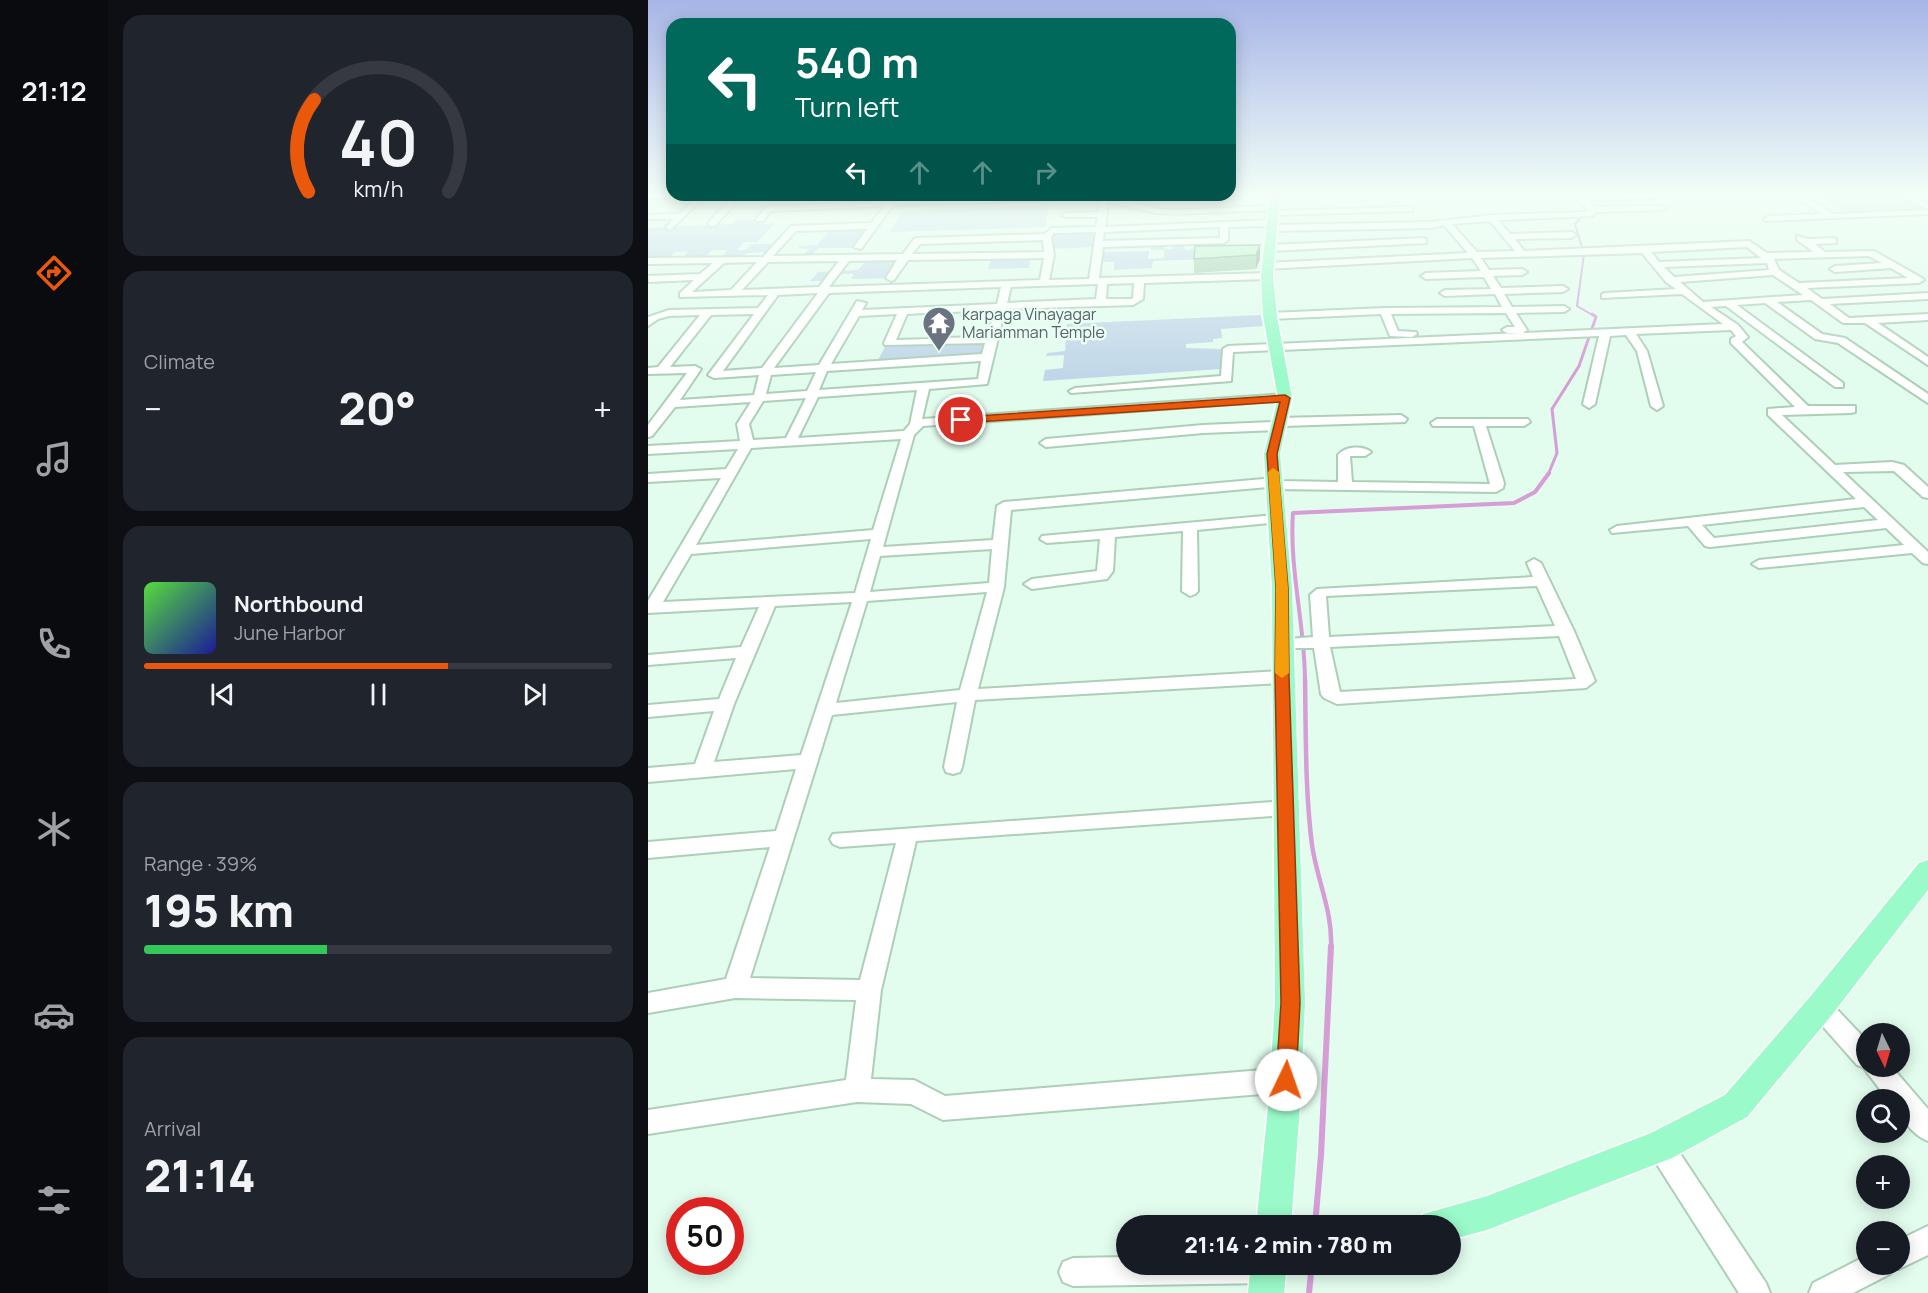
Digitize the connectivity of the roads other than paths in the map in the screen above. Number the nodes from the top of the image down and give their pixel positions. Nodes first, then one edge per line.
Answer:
1 (772, 253) edge
2 (908, 253) edge
3 (1098, 253) edge
4 (1269, 253) edge
5 (1542, 253) edge
6 (1648, 253) edge
7 (1718, 253) edge
8 (1762, 253) edge
9 (1854, 253) edge
10 (1872, 253) edge
11 (1522, 254) joint
12 (1822, 254) joint
13 (1050, 255) joint
14 (1474, 255) junction
15 (769, 257) junction
16 (846, 258) junction
17 (904, 258) junction
18 (1768, 258) junction
19 (723, 259) junction
20 (648, 261) edge
21 (1727, 261) junction
22 (1893, 265) junction
23 (1656, 266) junction
24 (1835, 268) dead end
25 (1267, 271) junction
26 (942, 272) junction
27 (1522, 272) dead end
28 (1775, 272) junction
29 (1486, 274) junction
30 (1426, 276) dead end
31 (703, 277) junction
32 (891, 278) dead end
33 (1695, 278) junction
34 (648, 279) edge
35 (1139, 279) junction
36 (1099, 280) junction
37 (1670, 280) junction
38 (1044, 282) junction
39 (1923, 283) edge
40 (1007, 284) junction
41 (1797, 286) junction
42 (1563, 289) dead end
43 (869, 290) junction
44 (823, 291) junction
45 (1497, 291) junction
46 (1684, 291) junction
47 (775, 292) junction
48 (734, 293) junction
49 (1445, 293) dead end
50 (1605, 296) dead end
51 (1928, 296) edge
52 (1767, 300) junction
53 (1816, 300) junction
54 (1101, 302) junction
55 (1727, 303) junction
56 (1701, 305) junction
57 (1000, 307) junction
58 (946, 309) junction
59 (1564, 309) dead end
60 (759, 311) junction
61 (903, 311) junction
62 (1385, 311) junction
63 (1510, 311) junction
64 (855, 313) junction
65 (707, 314) junction
66 (1270, 316) junction
67 (1928, 317) edge
68 (1913, 318) junction
69 (1869, 321) junction
70 (648, 323) edge
71 (1734, 327) junction
72 (1928, 329) edge
73 (1629, 332) junction
74 (1596, 333) junction
75 (991, 340) junction
76 (933, 342) junction
77 (1275, 347) junction
78 (987, 357) junction
79 (1928, 362) edge
80 (822, 368) junction
81 (662, 370) junction
82 (648, 371) edge
83 (766, 371) junction
84 (714, 375) junction
85 (685, 381) junction
86 (1839, 385) dead end
87 (924, 386) junction
88 (1075, 391) dead end
89 (813, 394) junction
90 (759, 398) junction
91 (1285, 398) junction
92 (1928, 399) edge
93 (670, 404) junction
94 (1589, 404) dead end
95 (1657, 406) dead end
96 (1851, 409) dead end
97 (1805, 410) junction
98 (1401, 419) dead end
99 (1524, 422) dead end
100 (1437, 423) dead end
101 (1479, 423) junction
102 (1279, 424) junction
103 (912, 429) junction
104 (648, 434) edge
105 (790, 442) junction
106 (1046, 443) dead end
107 (747, 444) junction
108 (648, 450) edge
109 (1365, 452) dead end
110 (1832, 469) junction
111 (731, 473) junction
112 (648, 478) edge
113 (1274, 484) junction
114 (1345, 487) junction
115 (1928, 494) edge
116 (1867, 502) junction
117 (1275, 519) junction
118 (1693, 523) junction
119 (1890, 523) junction
120 (1190, 527) junction
121 (1617, 530) dead end
122 (879, 534) junction
123 (1108, 535) junction
124 (1047, 539) dead end
125 (1000, 544) junction
126 (1915, 548) junction
127 (687, 550) junction
128 (874, 552) junction
129 (1928, 560) edge
130 (1534, 563) dead end
131 (1759, 564) dead end
132 (1542, 581) junction
133 (1032, 584) dead end
134 (996, 587) junction
135 (1190, 591) dead end
136 (861, 597) junction
137 (769, 602) junction
138 (650, 608) edge
139 (1566, 631) junction
140 (1317, 642) junction
141 (1283, 644) junction
142 (747, 652) junction
143 (648, 660) edge
144 (1282, 676) junction
145 (967, 695) junction
146 (725, 704) junction
147 (824, 710) junction
148 (648, 711) edge
149 (808, 761) junction
150 (953, 767) dead end
151 (702, 771) junction
152 (648, 775) edge
153 (1286, 808) junction
154 (908, 834) junction
155 (783, 838) junction
156 (840, 839) dead end
157 (648, 850) edge
158 (1928, 870) edge
159 (735, 988) junction
160 (869, 990) junction
161 (648, 1004) edge
162 (1820, 1007) junction
163 (1856, 1046) edge
164 (1884, 1077) edge
165 (1286, 1080) junction
166 (857, 1090) junction
167 (648, 1122) edge
168 (1928, 1128) edge
169 (1660, 1146) junction
170 (1274, 1215) edge
171 (1461, 1220) edge
172 (1928, 1240) edge
173 (1910, 1249) edge
174 (1072, 1272) dead end
175 (1116, 1272) edge
176 (1858, 1275) edge
177 (1756, 1293) edge
178 (1823, 1293) edge

1 - 15 street
2 - 17 street
3 - 36 street
4 - 25 main road
5 - 11 street
6 - 23 street
7 - 21 street
8 - 18 street
9 - 12 street
10 - 22 street
11 - 14 street
12 - 18 street
13 - 26 street
13 - 38 street
14 - 25 street
14 - 29 street
15 - 16 street
15 - 19 street
15 - 48 street
16 - 17 street
16 - 44 street
17 - 26 street
17 - 32 street
18 - 21 street
18 - 28 street
19 - 20 street
19 - 31 street
21 - 23 street
22 - 24 street
22 - 39 street
23 - 37 street
25 - 35 street
25 - 66 main road
26 - 40 street
26 - 43 street
27 - 29 street
28 - 33 street
28 - 41 street
29 - 30 street
29 - 45 street
31 - 34 street
31 - 48 street
33 - 37 street
33 - 55 street
35 - 36 street
35 - 54 street
36 - 38 street
36 - 54 street
37 - 46 street
38 - 40 street
39 - 41 street
40 - 57 street
41 - 53 street
42 - 45 street
43 - 44 street
43 - 64 street
44 - 47 street
44 - 83 street
45 - 49 street
45 - 63 street
46 - 50 street
46 - 56 street
47 - 48 street
47 - 60 street
51 - 53 street
52 - 53 street
52 - 55 street
52 - 92 street
53 - 69 street
54 - 57 street
55 - 56 street
55 - 86 street
56 - 71 street
57 - 58 street
57 - 75 street
58 - 61 street
58 - 76 street
59 - 63 street
60 - 65 street
60 - 84 street
61 - 64 street
61 - 76 street
62 - 63 street
62 - 63 street
62 - 66 street
64 - 80 street
65 - 70 street
65 - 81 street
66 - 77 main road
67 - 68 street
68 - 69 street
68 - 72 street
69 - 79 street
71 - 73 street
71 - 97 street
73 - 74 street
73 - 95 street
74 - 77 street
74 - 94 street
75 - 76 street
75 - 78 street
77 - 88 street
77 - 91 main road
78 - 80 street
78 - 87 street
80 - 83 street
80 - 89 street
81 - 82 street
81 - 85 street
83 - 84 street
83 - 90 street
84 - 85 street
85 - 93 street
87 - 89 street
87 - 103 street
89 - 90 street
89 - 105 street
90 - 93 street
90 - 107 street
91 - 102 main road
91 - 103 street
93 - 104 street
96 - 97 street
97 - 110 street
98 - 102 street
99 - 101 street
100 - 101 street
101 - 114 street
102 - 106 street
102 - 113 main road
103 - 105 street
103 - 122 street
105 - 107 street
107 - 108 street
107 - 111 street
109 - 114 street
110 - 115 street
110 - 116 street
111 - 112 street
111 - 127 street
113 - 114 street
113 - 117 main road
113 - 125 street
116 - 118 street
116 - 119 street
117 - 120 street
117 - 141 main road
118 - 119 street
118 - 121 street
119 - 126 street
120 - 123 street
120 - 135 street
122 - 127 street
122 - 128 street
123 - 124 street
123 - 133 street
125 - 128 street
125 - 134 street
126 - 129 street
126 - 131 street
127 - 138 street
128 - 136 street
130 - 132 street
132 - 139 street
132 - 140 street
134 - 136 street
134 - 145 street
136 - 137 street
136 - 147 street
137 - 138 street
137 - 142 street
139 - 140 street
139 - 140 street
140 - 141 street
141 - 144 main road
142 - 143 street
142 - 146 street
144 - 145 street
144 - 153 main road
145 - 147 street
145 - 150 street
146 - 148 street
146 - 151 street
147 - 149 street
149 - 151 street
149 - 155 street
151 - 152 street
153 - 154 street
153 - 165 main road
154 - 156 street
154 - 160 street
155 - 157 street
155 - 159 street
158 - 162 main road
159 - 160 street
159 - 161 street
160 - 166 street
162 - 163 street
162 - 169 main road
164 - 168 street
165 - 166 street
165 - 170 main road
166 - 167 street
169 - 171 main road
169 - 177 street
172 - 173 street
174 - 175 street
176 - 178 street

